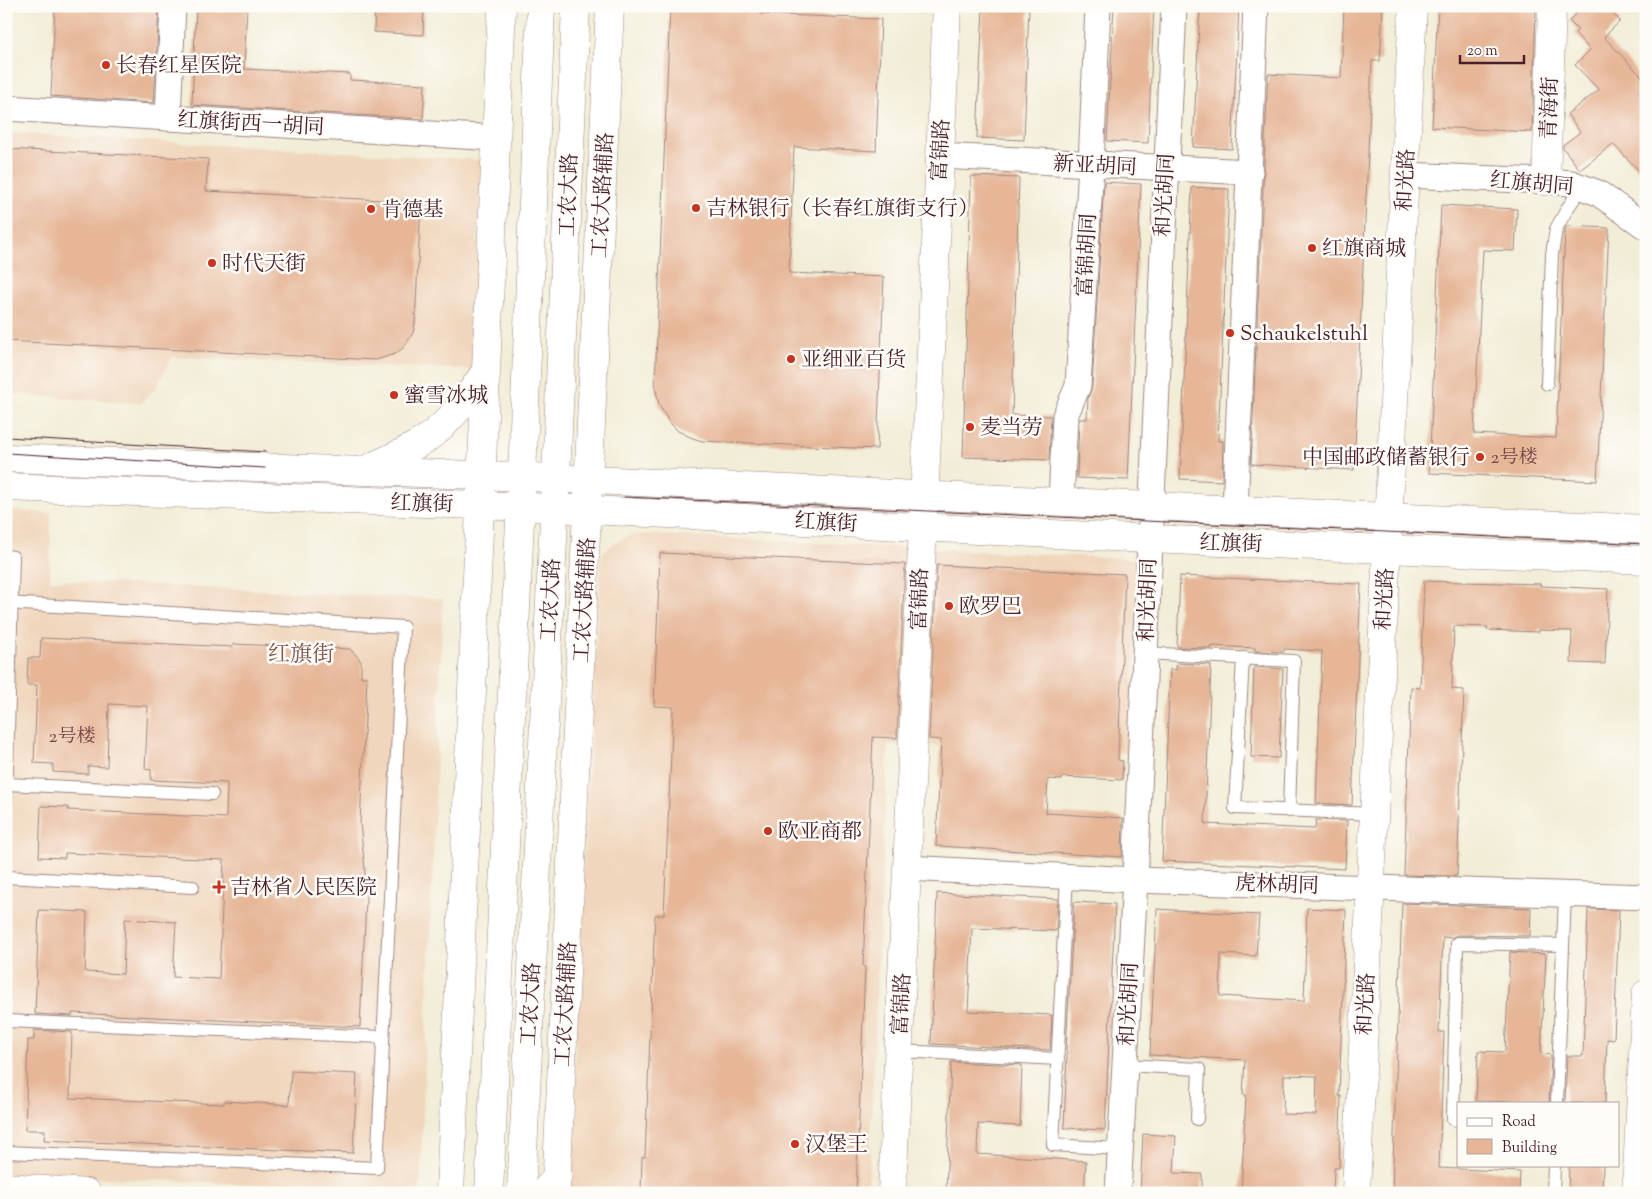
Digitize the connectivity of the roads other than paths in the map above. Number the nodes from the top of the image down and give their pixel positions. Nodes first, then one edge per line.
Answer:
1 (172, 6) edge
2 (502, 6) edge
3 (541, 6) edge
4 (576, 6) edge
5 (610, 6) edge
6 (947, 6) edge
7 (1098, 6) edge
8 (1174, 6) edge
9 (1256, 6) edge
10 (1413, 6) edge
11 (1552, 6) edge
12 (6, 108) edge
13 (168, 118) junction
14 (496, 138) junction
15 (940, 156) junction
16 (1091, 165) junction
17 (1165, 169) junction
18 (1250, 172) junction
19 (1406, 175) junction
20 (1546, 181) junction
21 (1582, 187) junction
22 (1646, 227) edge
23 (485, 372) junction
24 (1547, 384) dead end
25 (6, 458) edge
26 (364, 470) junction
27 (482, 475) junction
28 (522, 476) junction
29 (556, 478) junction
30 (589, 480) junction
31 (6, 487) edge
32 (923, 495) junction
33 (1061, 502) junction
34 (480, 505) junction
35 (1151, 506) junction
36 (520, 507) junction
37 (554, 508) junction
38 (588, 509) junction
39 (1235, 510) junction
40 (1388, 517) junction
41 (922, 528) junction
42 (1646, 529) edge
43 (1149, 539) junction
44 (1386, 549) junction
45 (6, 556) edge
46 (1646, 560) edge
47 (9, 604) edge
48 (1144, 653) junction
49 (1243, 658) junction
50 (7, 750) edge
51 (7, 784) edge
52 (212, 794) dead end
53 (6, 799) edge
54 (1289, 811) junction
55 (1374, 814) junction
56 (907, 868) junction
57 (1067, 876) junction
58 (6, 877) edge
59 (1135, 880) junction
60 (193, 886) dead end
61 (1370, 888) junction
62 (1565, 894) junction
63 (1646, 897) edge
64 (1563, 945) junction
65 (1646, 994) edge
66 (6, 1021) edge
67 (384, 1037) junction
68 (898, 1051) junction
69 (1058, 1059) junction
70 (1124, 1065) junction
71 (1557, 1102) edge
72 (1197, 1119) dead end
73 (1457, 1120) edge
74 (1120, 1149) junction
75 (6, 1152) edge
76 (1554, 1166) edge
77 (6, 1187) edge
78 (552, 1187) edge
79 (88, 1193) edge
80 (450, 1193) edge
81 (489, 1193) edge
82 (521, 1193) edge
83 (892, 1193) edge
84 (1118, 1193) edge
85 (1356, 1193) edge
86 (1553, 1193) edge
87 (1636, 1193) edge

1 - 13 street
2 - 14 street
3 - 28 street, 工农大路
4 - 29 street, 工农大路
5 - 30 street, 工农大路辅路
6 - 15 street, 富锦路
7 - 16 street, 富锦胡同
8 - 17 street, 和光胡同
9 - 18 street
10 - 19 street, 和光路
11 - 20 street, 青海街
12 - 13 street, 红旗街西一胡同
13 - 14 street, 红旗街西一胡同
14 - 23 street
15 - 16 street, 新亚胡同
15 - 32 street, 富锦路
16 - 17 street, 新亚胡同
16 - 33 street, 富锦胡同
17 - 18 street, 新亚胡同
17 - 35 street, 和光胡同
18 - 39 street
19 - 20 street, 红旗胡同
19 - 40 street, 和光路
20 - 21 street, 红旗胡同
21 - 22 street, 红旗胡同
21 - 24 lane
23 - 26 street
23 - 27 street
25 - 26 street, 红旗街
26 - 27 street, 红旗街
27 - 28 street, 红旗街
27 - 34 street
28 - 29 street, 红旗街
28 - 36 street, 工农大路
29 - 30 street, 红旗街
29 - 37 street, 工农大路
30 - 32 street, 红旗街
30 - 38 street, 工农大路辅路
31 - 34 street, 红旗街
32 - 33 street, 红旗街
32 - 41 street, 富锦路
33 - 35 street, 红旗街
34 - 36 street, 红旗街
34 - 80 street
35 - 39 street, 红旗街
35 - 43 street, 和光胡同
36 - 37 street, 红旗街
36 - 81 street, 工农大路
37 - 38 street, 红旗街
37 - 82 street, 工农大路
38 - 41 street, 红旗街
38 - 78 street, 工农大路辅路
39 - 40 street, 红旗街
40 - 42 street, 红旗街
40 - 44 street, 和光路
41 - 43 street, 红旗街
41 - 56 street, 富锦路
43 - 44 street, 红旗街
43 - 48 street, 和光胡同
44 - 46 street, 红旗街
44 - 55 street, 和光路
45 - 47 lane
47 - 50 lane
47 - 67 lane
48 - 49 lane
48 - 59 street, 和光胡同
49 - 54 lane
49 - 54 lane
50 - 51 lane
51 - 52 lane
51 - 53 lane
54 - 55 lane
55 - 61 street, 和光路
56 - 57 street, 虎林胡同
56 - 68 street, 富锦路
57 - 59 street, 虎林胡同
57 - 69 lane
58 - 60 lane
59 - 61 street, 虎林胡同
59 - 70 street, 和光胡同
61 - 62 street, 虎林胡同
61 - 85 street, 和光路
62 - 63 street, 虎林胡同
62 - 64 lane
64 - 71 lane
64 - 73 lane
65 - 87 street
66 - 67 lane
67 - 75 lane
68 - 69 lane
68 - 83 street, 富锦路
69 - 74 lane
70 - 72 lane
70 - 74 street, 和光胡同
74 - 84 street, 和光胡同
76 - 86 lane
77 - 79 street

